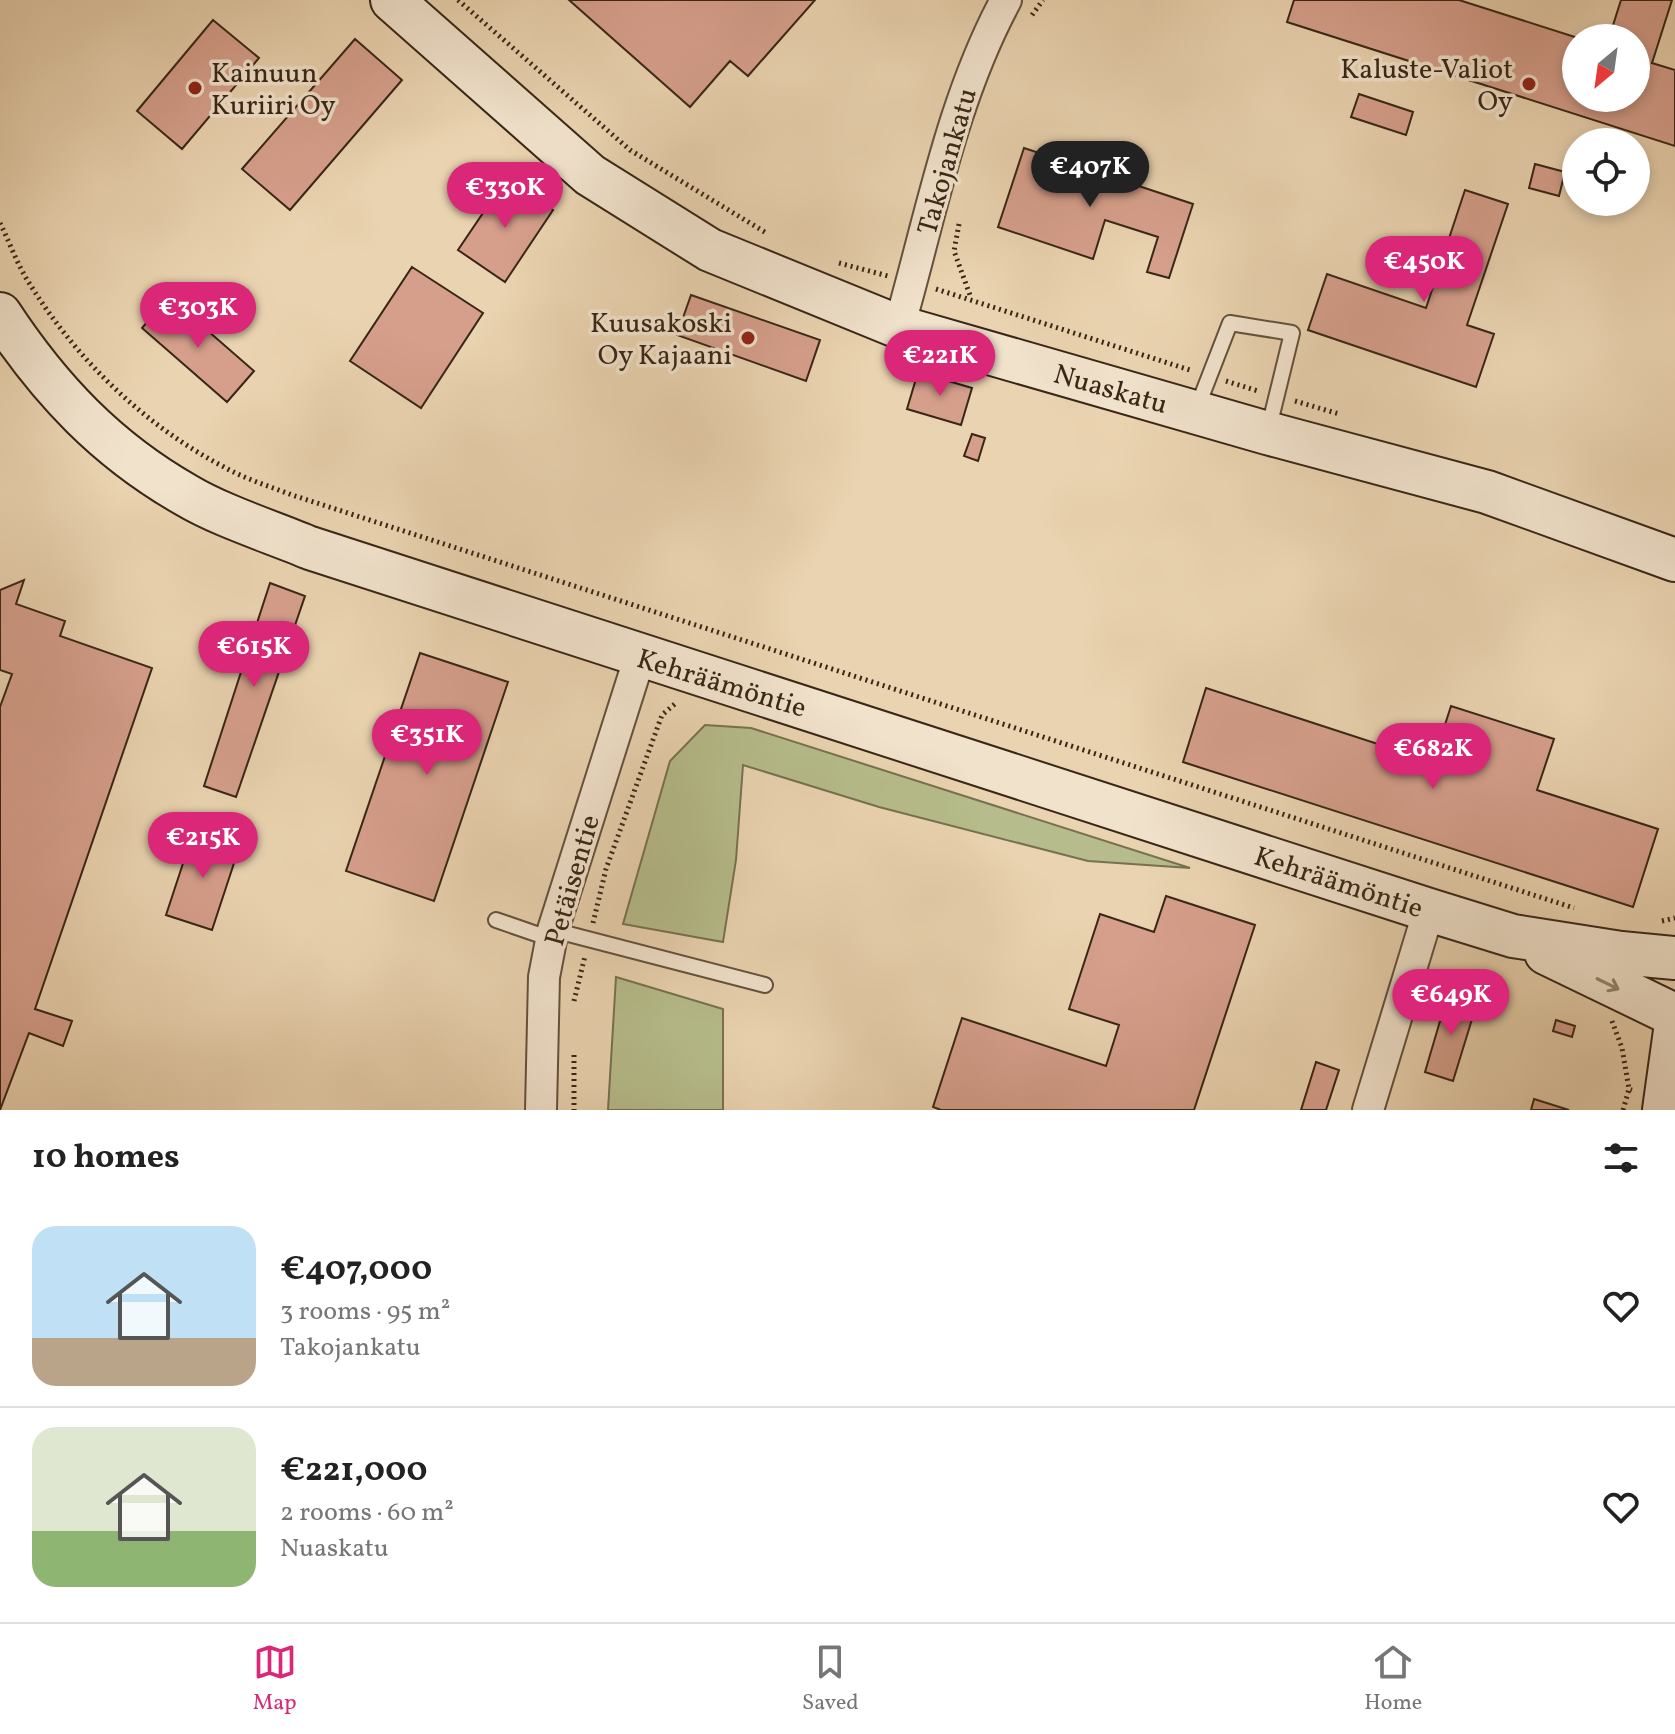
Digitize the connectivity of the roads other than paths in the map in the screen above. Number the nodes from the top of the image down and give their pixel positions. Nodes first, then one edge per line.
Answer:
1 (392, 0) edge
2 (1006, 0) edge
3 (0, 314) edge
4 (899, 327) junction
5 (1203, 394) junction
6 (1271, 414) junction
7 (1675, 560) edge
8 (640, 656) junction
9 (1429, 910) junction
10 (496, 920) dead end
11 (552, 934) junction
12 (1513, 936) junction
13 (1675, 958) edge
14 (765, 985) dead end
15 (1673, 1012) edge
16 (541, 1110) edge
17 (1368, 1110) edge
18 (1664, 1110) edge

1 - 4 street, Nuaskatu
2 - 4 street, Takojankatu
3 - 8 street, Kehräämöntie
4 - 5 street, Nuaskatu
5 - 6 street, Nuaskatu
5 - 6 lane
6 - 7 street, Nuaskatu
8 - 9 street, Kehräämöntie
8 - 11 street, Petäisentie
9 - 12 street, Kehräämöntie
9 - 17 street
10 - 11 lane
11 - 14 lane
11 - 16 street, Petäisentie
12 - 13 street, Kehräämöntie
12 -> 15 street, Kehräämöntie
15 - 18 street

